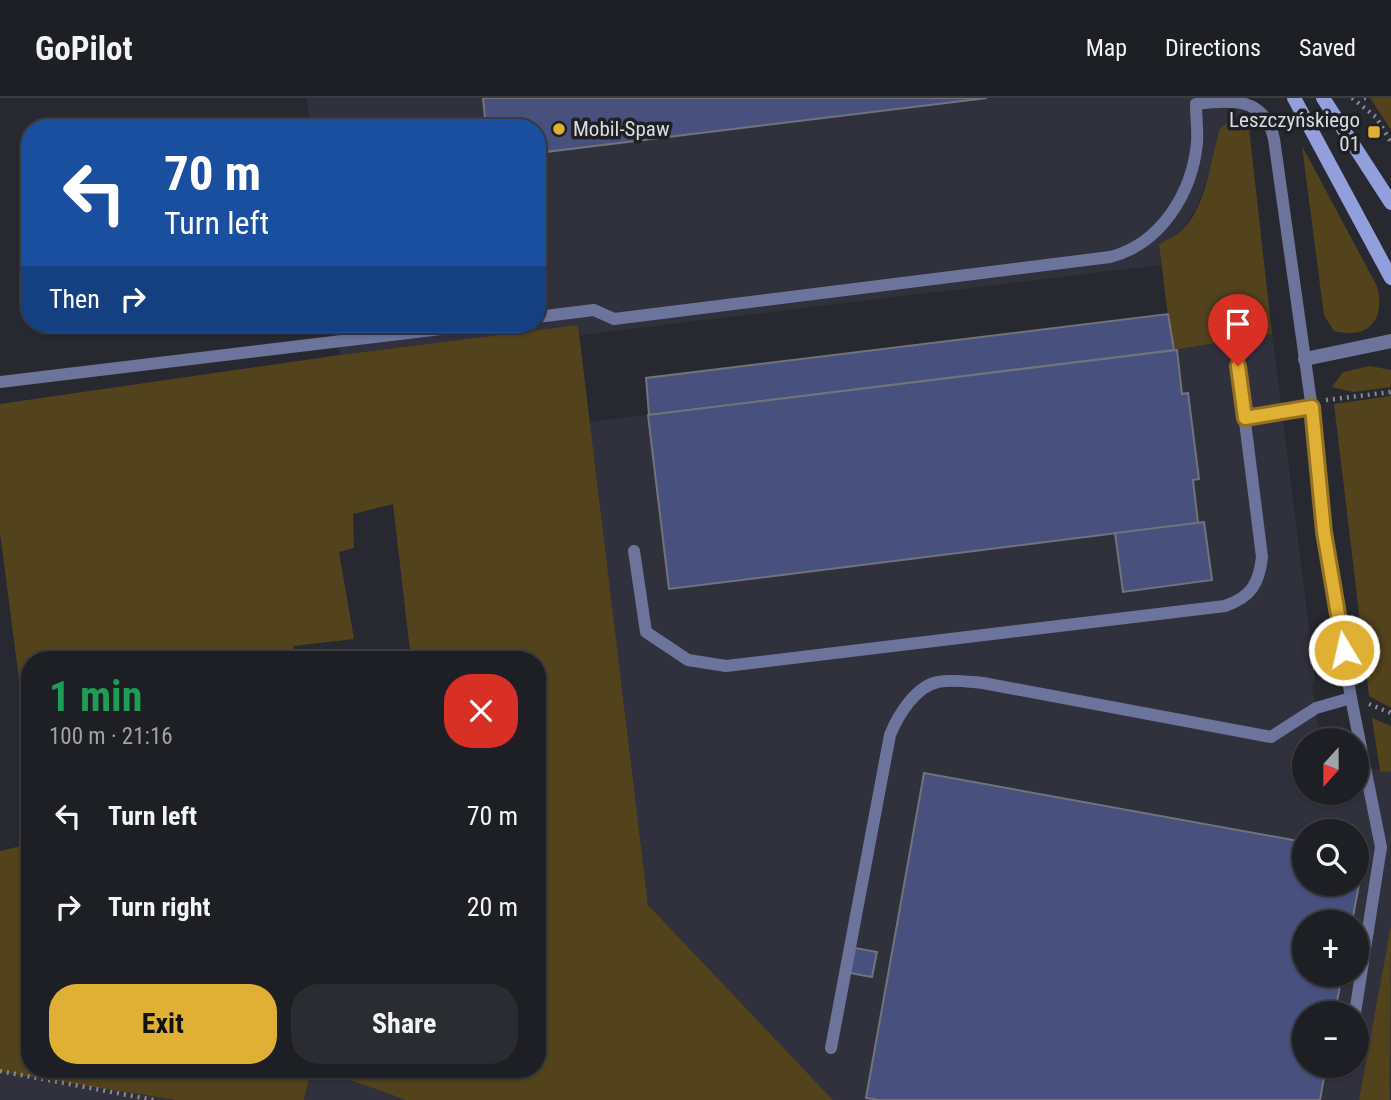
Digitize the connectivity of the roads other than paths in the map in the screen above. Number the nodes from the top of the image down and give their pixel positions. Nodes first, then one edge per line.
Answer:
1 (1294, 98) edge
2 (1323, 98) edge
3 (1391, 203) edge
4 (1391, 278) edge
5 (546, 316) edge
6 (404, 333) edge
7 (1391, 341) edge
8 (1305, 359) junction
9 (1238, 366) dead end
10 (0, 382) edge
11 (1311, 404) junction
12 (1245, 418) junction
13 (634, 551) dead end
14 (1352, 698) junction
15 (1357, 1001) edge
16 (831, 1048) dead end

1 - 4 street
2 - 3 street
5 - 8 lane
6 - 10 lane
7 - 8 street
8 - 11 lane
9 - 12 lane
11 - 12 lane
11 - 14 lane
12 - 13 lane
14 - 15 lane
14 - 16 lane

